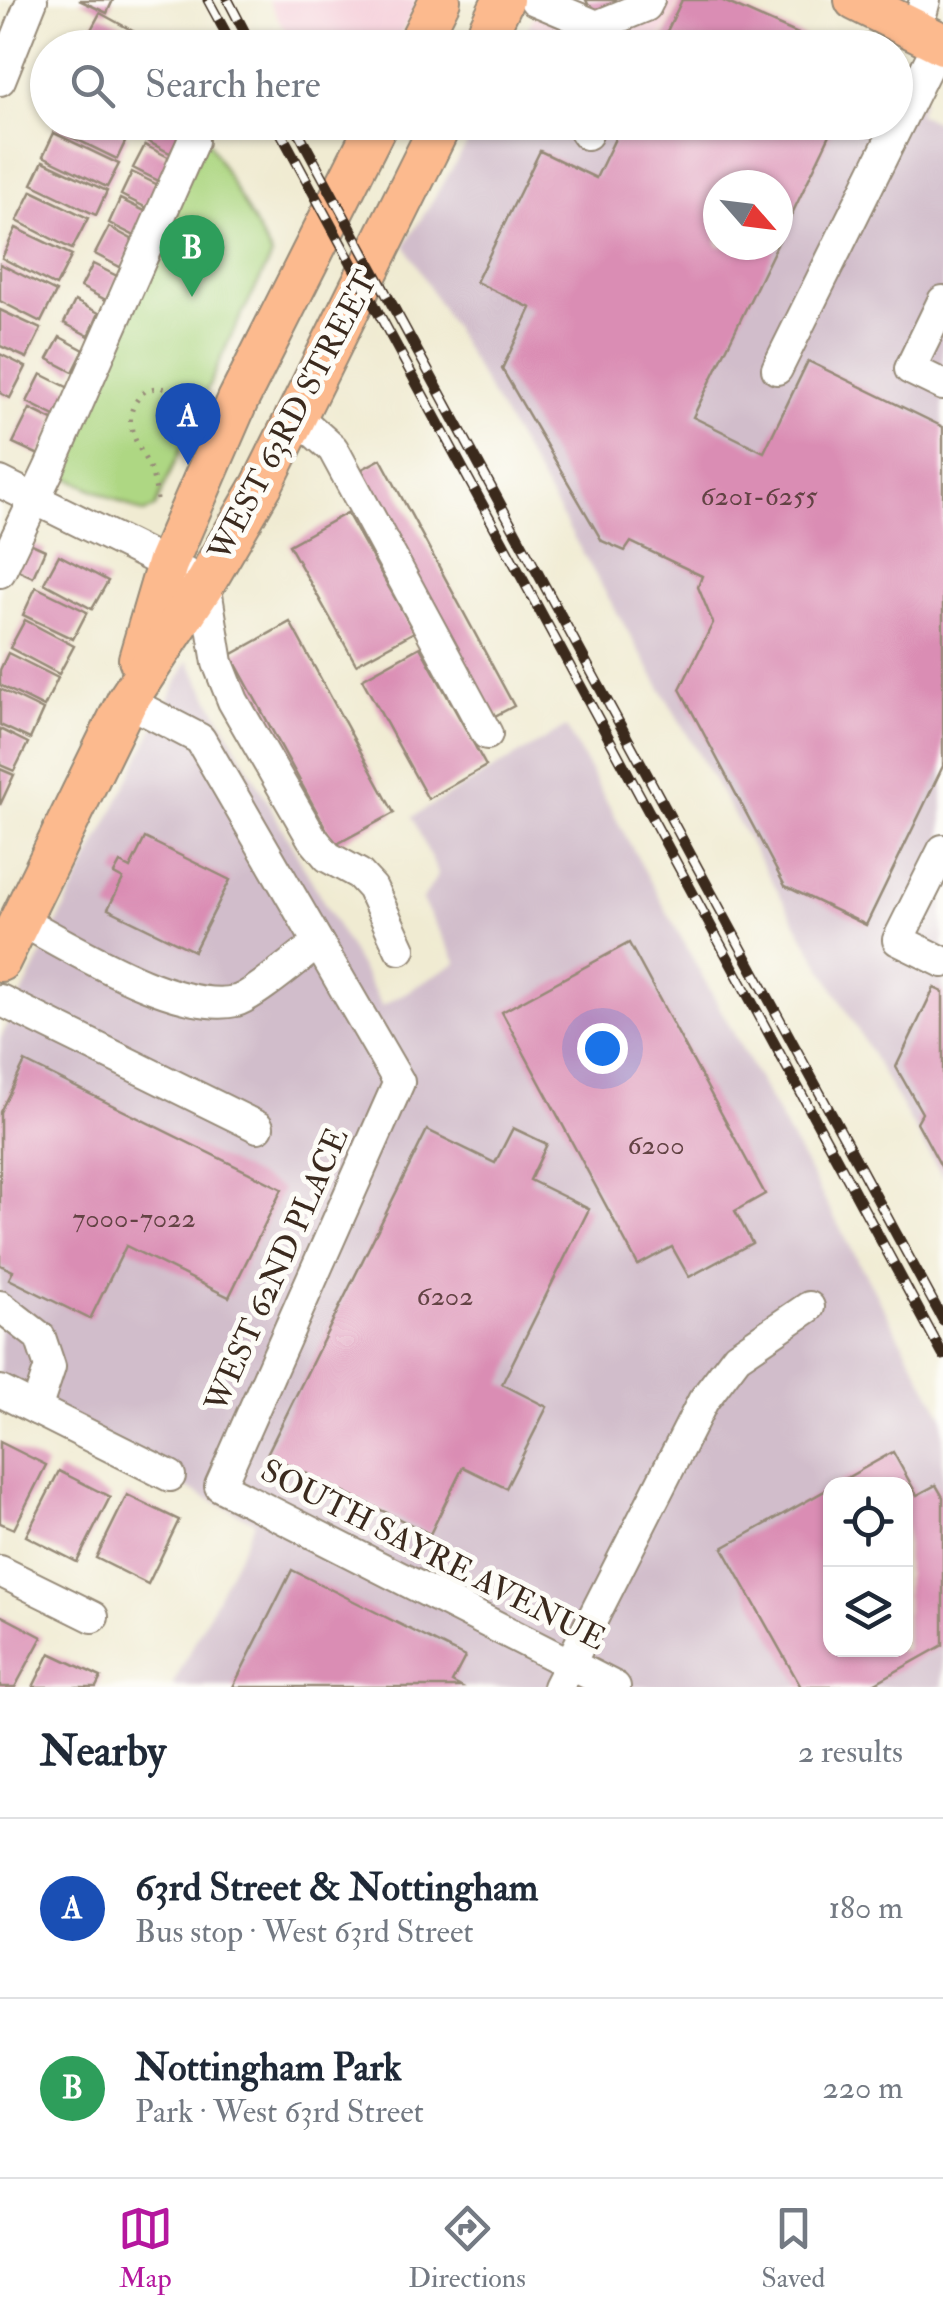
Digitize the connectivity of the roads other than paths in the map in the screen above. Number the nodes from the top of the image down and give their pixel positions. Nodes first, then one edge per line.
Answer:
1 (32, 0) edge
2 (440, 0) edge
3 (503, 0) edge
4 (535, 0) edge
5 (649, 0) edge
6 (855, 0) edge
7 (931, 29) edge
8 (425, 30) edge
9 (489, 30) edge
10 (581, 30) edge
11 (604, 30) edge
12 (913, 69) edge
13 (0, 80) edge
14 (369, 140) edge
15 (433, 140) edge
16 (881, 140) edge
17 (194, 141) dead end
18 (943, 302) edge
19 (778, 369) dead end
20 (943, 385) edge
21 (296, 416) junction
22 (0, 482) edge
23 (36, 500) junction
24 (167, 564) junction
25 (0, 572) edge
26 (206, 582) junction
27 (126, 701) junction
28 (488, 734) dead end
29 (943, 850) edge
30 (20, 920) junction
31 (318, 943) junction
32 (400, 948) dead end
33 (0, 961) edge
34 (943, 962) edge
35 (0, 1000) edge
36 (258, 1127) dead end
37 (0, 1306) edge
38 (809, 1307) dead end
39 (0, 1391) edge
40 (36, 1408) junction
41 (170, 1476) dead end
42 (220, 1486) joint
43 (0, 1570) edge
44 (93, 1617) dead end
45 (564, 1676) edge
46 (616, 1687) edge

1 - 13 street
2 - 8 main road
3 - 9 main road
4 - 10 street
5 - 11 street
6 - 7 main road
7 - 12 street
14 - 24 main road, WEST 63RD STREET
15 - 21 main road, WEST 63RD STREET
16 - 19 street
17 - 23 street
18 - 20 street
21 - 26 main road, WEST 63RD STREET
21 - 28 street
22 - 23 street
23 - 24 street
23 - 25 street
24 - 26 street
24 - 27 main road, WEST 63RD STREET
26 - 27 main road, WEST 63RD STREET
26 - 32 street
27 - 30 main road, WEST 63RD STREET
27 - 31 street
29 - 34 street
30 - 31 street
30 - 33 main road, WEST 63RD STREET
31 - 42 street, WEST 62ND PLACE
35 - 36 street
37 - 40 street
38 - 45 street
39 - 40 street
40 - 41 street
42 - 45 street, SOUTH SAYRE AVENUE
43 - 44 street
45 - 46 street, SOUTH SAYRE AVENUE

